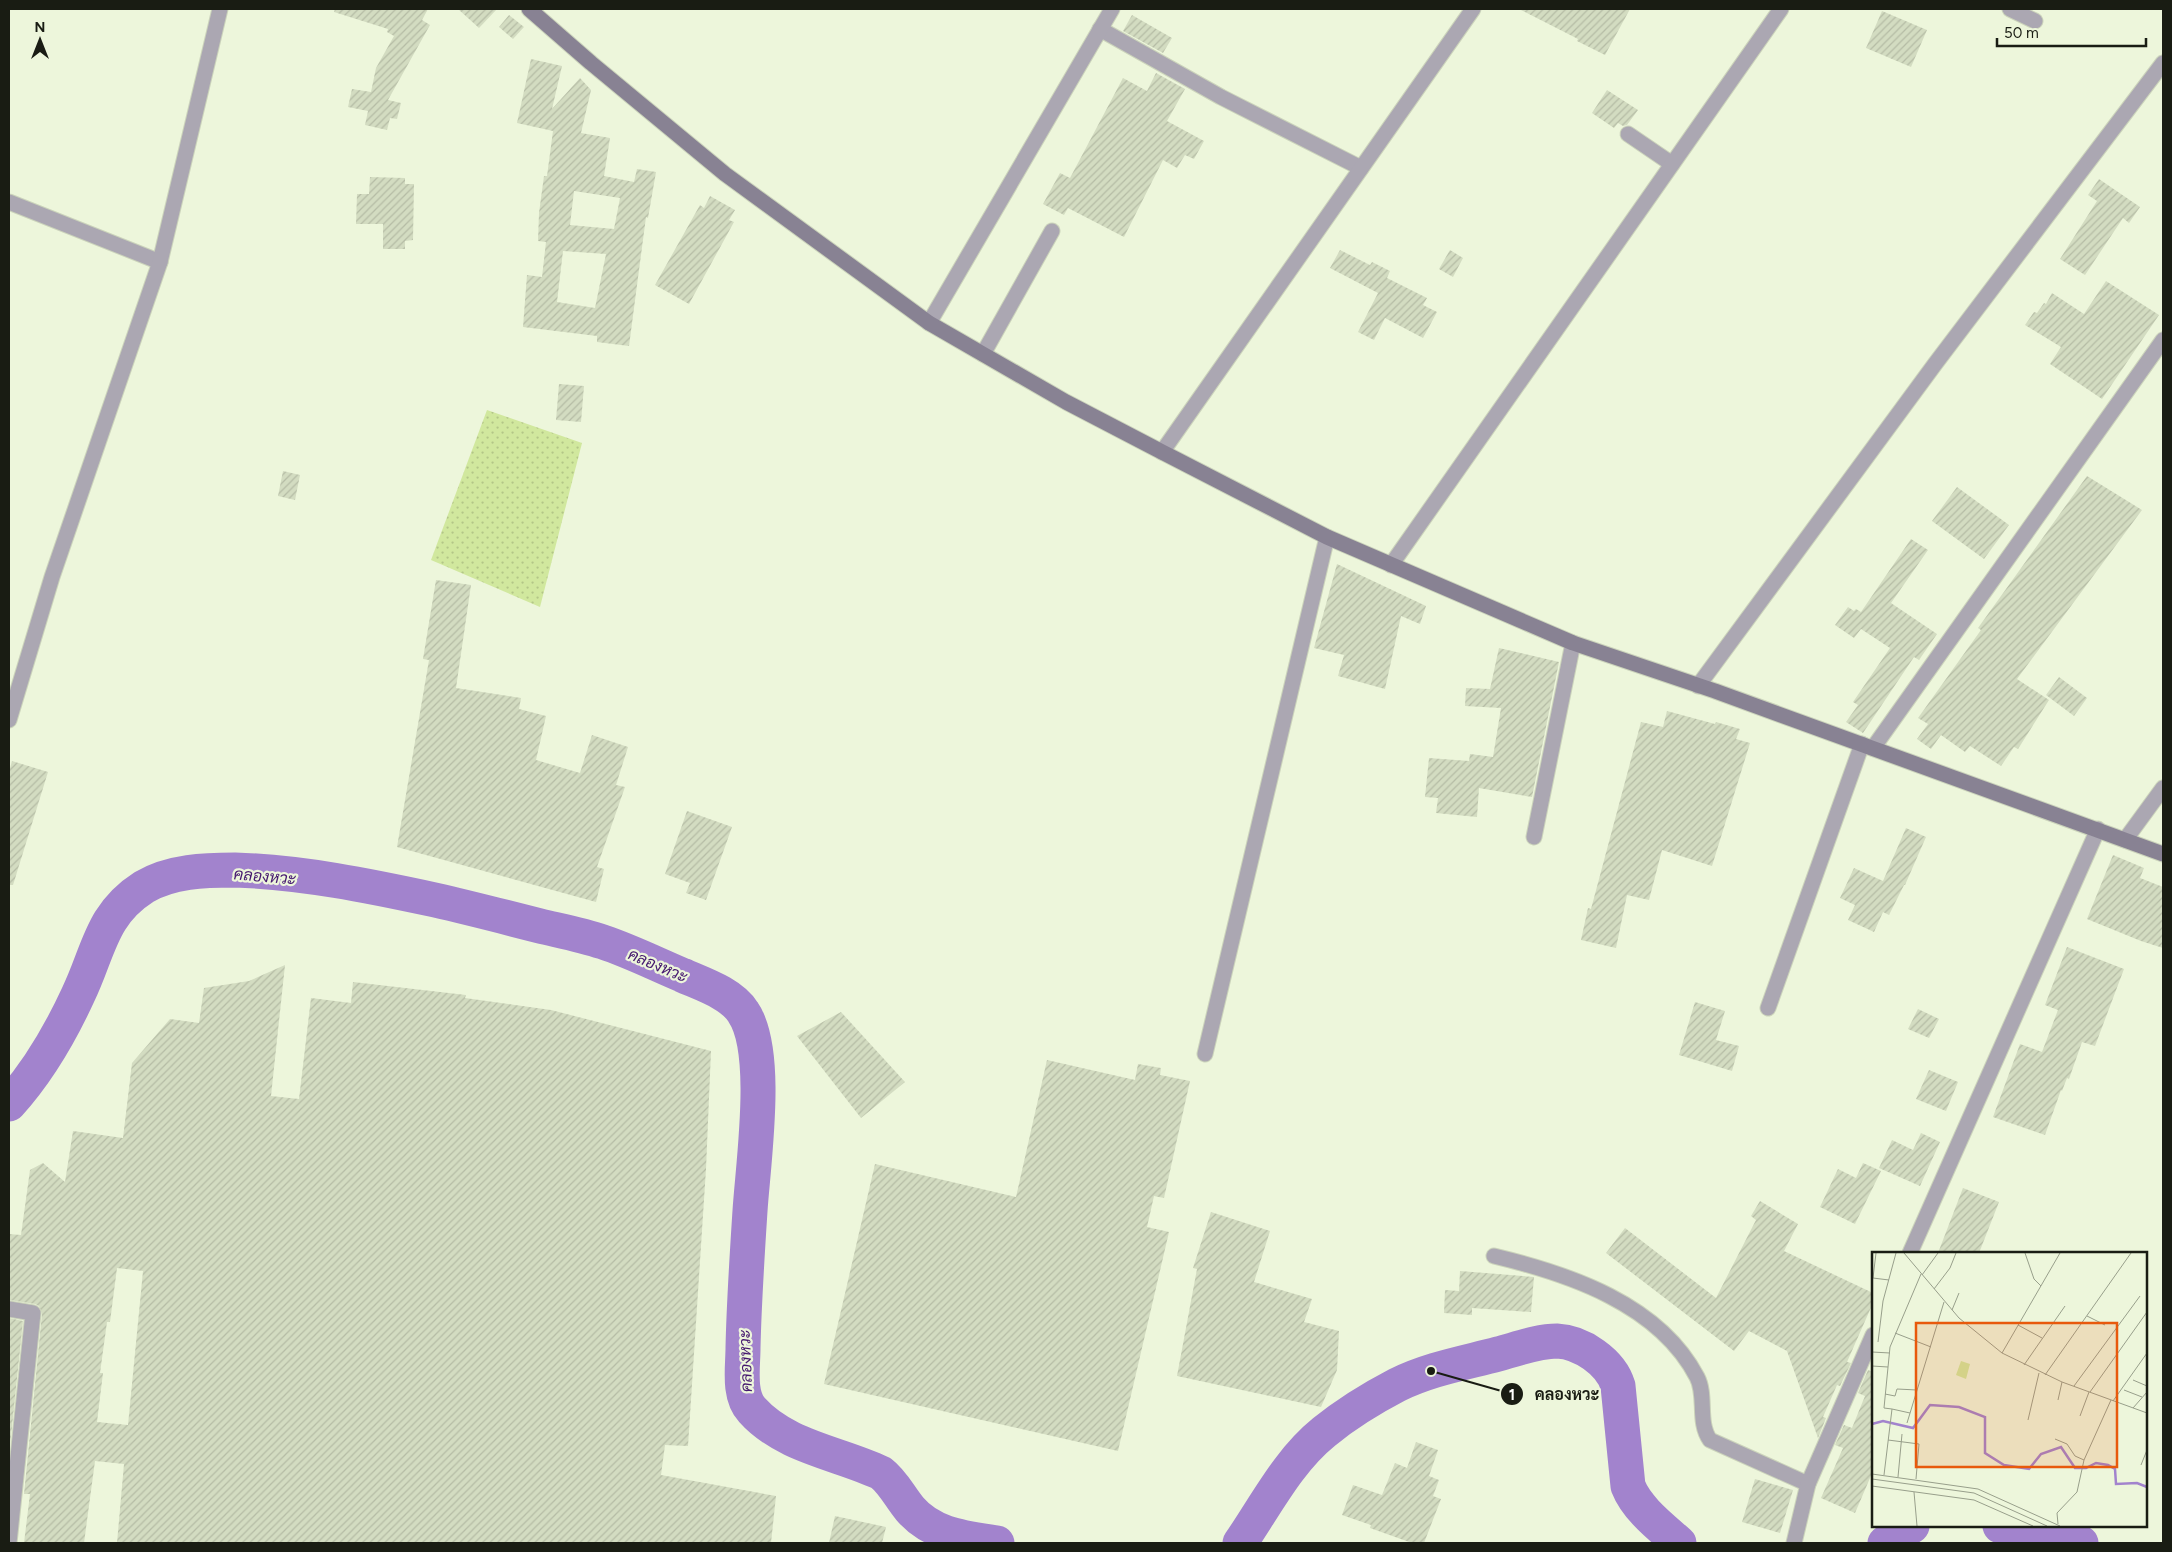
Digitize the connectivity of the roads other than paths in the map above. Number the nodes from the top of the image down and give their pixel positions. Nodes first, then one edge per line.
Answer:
1 (220, 9) edge
2 (529, 9) edge
3 (1112, 9) edge
4 (1473, 9) edge
5 (1781, 9) edge
6 (2010, 9) edge
7 (2035, 21) dead end
8 (1100, 29) junction
9 (2163, 63) edge
10 (1628, 134) dead end
11 (1672, 164) junction
12 (1362, 168) junction
13 (9, 202) edge
14 (1052, 231) dead end
15 (160, 262) junction
16 (929, 323) junction
17 (2163, 340) edge
18 (983, 354) junction
19 (1162, 452) junction
20 (1327, 537) junction
21 (1391, 565) junction
22 (1573, 643) junction
23 (1698, 686) junction
24 (9, 720) edge
25 (1868, 746) junction
26 (2163, 788) edge
27 (2098, 829) junction
28 (1534, 837) dead end
29 (2125, 840) junction
30 (2163, 854) edge
31 (1768, 1008) dead end
32 (1205, 1054) dead end
33 (1910, 1252) edge
34 (1494, 1256) dead end
35 (9, 1309) edge
36 (1872, 1337) edge
37 (1808, 1484) junction
38 (1794, 1542) edge
39 (9, 1543) edge

1 - 15 street
2 - 16 street
3 - 8 street
4 - 12 street
5 - 11 street
6 - 7 street
8 - 12 street
8 - 16 street
9 - 23 street
10 - 11 street
11 - 21 street
12 - 19 street
13 - 15 street
14 - 18 street
15 - 24 street
16 - 18 street
17 - 25 street
18 - 19 street
19 - 20 street
20 - 21 street
20 - 32 street
21 - 22 street
22 - 23 street
22 - 28 street
23 - 25 street
25 - 27 street
25 - 31 street
26 - 29 street
27 - 29 street
27 - 33 street
29 - 30 street
34 - 37 street
35 - 39 street
36 - 37 street
37 - 38 street

